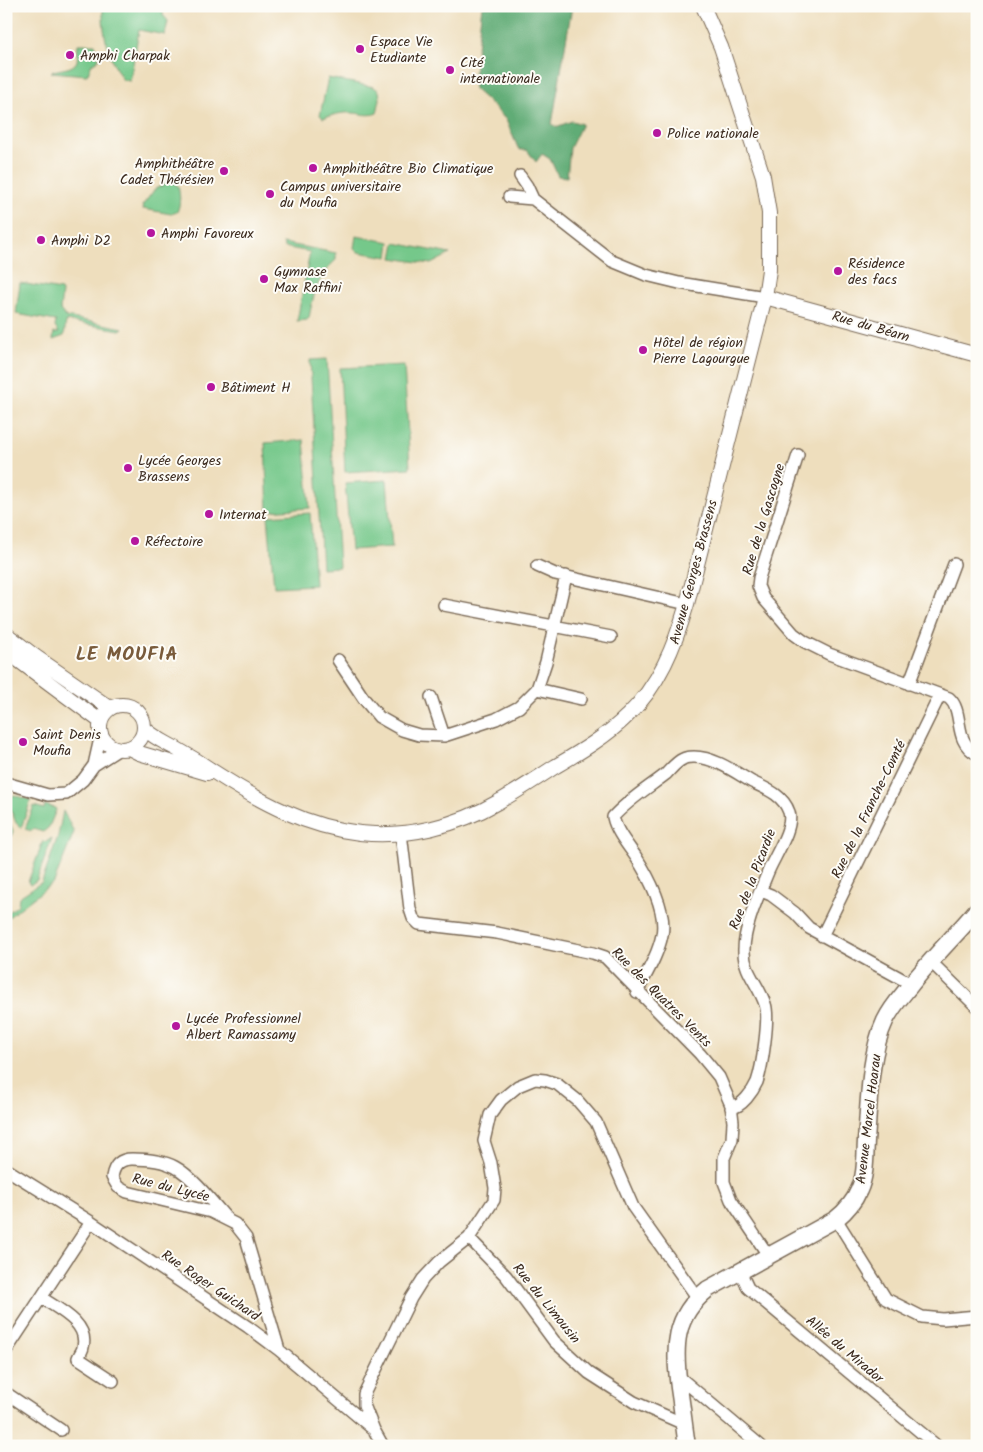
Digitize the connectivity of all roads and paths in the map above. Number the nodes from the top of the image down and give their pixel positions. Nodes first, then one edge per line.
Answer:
1 (703, 8) edge
2 (520, 176) dead end
3 (509, 197) dead end
4 (533, 199) junction
5 (765, 297) junction
6 (976, 352) edge
7 (798, 455) dead end
8 (954, 564) dead end
9 (537, 566) dead end
10 (566, 576) junction
11 (687, 604) junction
12 (444, 605) dead end
13 (554, 626) junction
14 (6, 634) edge
15 (611, 636) dead end
16 (6, 651) edge
17 (338, 660) dead end
18 (909, 684) junction
19 (537, 688) junction
20 (940, 695) junction
21 (431, 697) dead end
22 (581, 699) dead end
23 (110, 708) junction
24 (100, 728) junction
25 (144, 728) junction
26 (444, 736) junction
27 (124, 749) junction
28 (977, 754) edge
29 (94, 764) junction
30 (222, 777) junction
31 (6, 783) edge
32 (401, 833) junction
33 (761, 891) junction
34 (977, 910) edge
35 (822, 936) junction
36 (930, 961) junction
37 (911, 984) junction
38 (637, 992) junction
39 (977, 1007) edge
40 (731, 1108) junction
41 (8, 1175) edge
42 (227, 1219) junction
43 (836, 1219) junction
44 (91, 1222) junction
45 (470, 1238) junction
46 (768, 1256) junction
47 (740, 1271) junction
48 (697, 1297) junction
49 (42, 1298) junction
50 (977, 1316) edge
51 (279, 1350) junction
52 (6, 1351) edge
53 (678, 1376) junction
54 (113, 1381) dead end
55 (6, 1393) edge
56 (684, 1424) junction
57 (61, 1430) dead end
58 (374, 1430) junction
59 (383, 1446) edge
60 (687, 1446) edge
61 (761, 1446) edge
62 (937, 1446) edge

1 - 5 street, Avenue Georges Brassens
2 - 4 street
3 - 4 street
4 - 5 street
5 - 6 street, Rue du Béarn
5 - 11 street, Avenue Georges Brassens
7 - 18 street, Rue de la Gascogne
8 - 18 street
9 - 10 street
10 - 11 street
10 - 13 street
11 - 32 street, Avenue Georges Brassens
12 - 13 street
13 - 15 street
13 - 19 street
14 - 23 street
16 - 24 street
17 - 26 street
18 - 20 street, Rue de la Gascogne
19 - 22 street
19 - 26 street
20 - 28 street, Rue de la Gascogne
20 - 35 street, Rue de la Franche-Comté
21 - 26 street
23 - 24 street
23 - 25 street
24 - 27 street
24 - 29 street
25 - 27 street
25 - 30 street, Avenue Georges Brassens
27 - 29 street
27 - 30 street, Avenue Georges Brassens
29 - 31 street
30 - 32 street, Avenue Georges Brassens
32 - 38 street, Rue des Quatres Vents
33 - 35 street
33 - 38 street, Rue de la Picardie
33 - 40 street, Rue de la Picardie
34 - 36 main road, Avenue Marcel Hoarau
35 - 37 street
36 - 37 main road, Avenue Marcel Hoarau
36 - 39 street
37 - 43 main road, Avenue Marcel Hoarau
38 - 40 street, Rue des Quatres Vents
40 - 46 street, Rue des Quatres Vents
41 - 44 street, Rue Roger Guichard
42 - 42 street, Rue du Lycée
42 - 51 street, Rue du Lycée
43 - 46 main road, Avenue Marcel Hoarau
43 - 50 street
44 - 49 street
44 - 51 street, Rue Roger Guichard
45 - 48 street
45 - 56 street, Rue du Limousin
45 - 58 street
46 - 47 main road, Avenue Marcel Hoarau
47 - 48 main road, Avenue Marcel Hoarau
47 - 62 street, Allée du Mirador
48 - 53 main road, Avenue Marcel Hoarau
49 - 52 street
49 - 54 street
51 - 58 street, Rue Roger Guichard
53 - 56 main road, Avenue Marcel Hoarau
53 - 61 street
55 - 57 street
56 - 60 main road, Avenue Marcel Hoarau
58 - 59 street, Rue Roger Guichard

